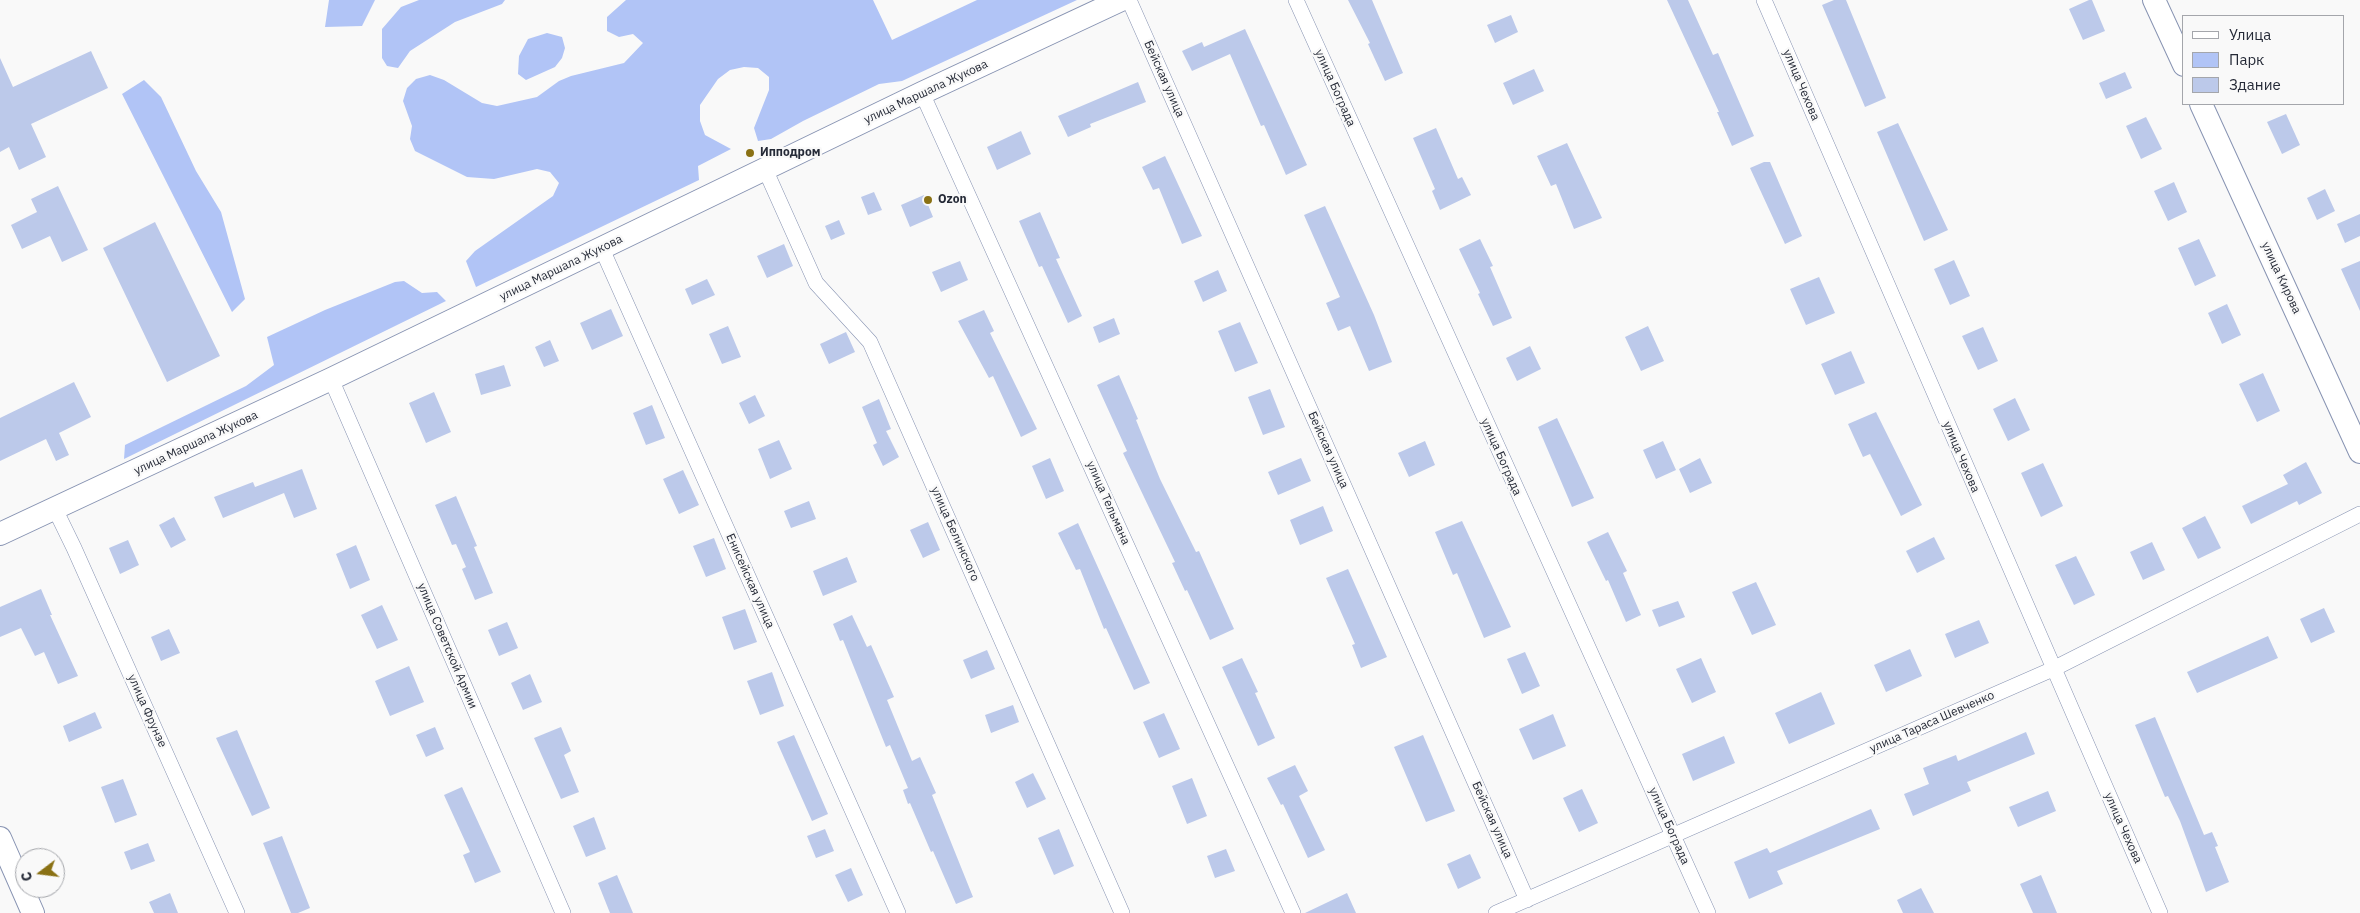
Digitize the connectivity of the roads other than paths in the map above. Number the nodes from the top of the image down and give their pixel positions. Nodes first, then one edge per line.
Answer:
1 (1121, 0) edge
2 (1129, 0) edge
3 (1296, 0) edge
4 (1764, 0) edge
5 (2154, 0) edge
6 (2182, 61) edge
7 (922, 93) junction
8 (2201, 105) edge
9 (766, 169) junction
10 (602, 248) junction
11 (332, 379) junction
12 (2360, 452) edge
13 (55, 509) junction
14 (2360, 514) edge
15 (0, 534) edge
16 (2052, 668) junction
17 (1673, 836) junction
18 (0, 838) edge
19 (1527, 900) junction
20 (33, 913) edge
21 (237, 913) edge
22 (563, 913) edge
23 (898, 913) edge
24 (1122, 913) edge
25 (1292, 913) edge
26 (1496, 913) edge
27 (1708, 913) edge
28 (2160, 913) edge

1 - 7 main road, улица Маршала Жукова
2 - 19 street, Бейская улица
3 - 17 street, улица Бограда
4 - 16 street, улица Чехова
5 - 6 main road
7 - 9 main road, улица Маршала Жукова
7 - 25 street, улица Тельмана
8 - 12 main road, улица Кирова
9 - 10 main road, улица Маршала Жукова
9 - 24 street, улица Белинского
10 - 11 main road, улица Маршала Жукова
10 - 23 street, Енисейская улица
11 - 13 main road, улица Маршала Жукова
11 - 22 street, улица Советской Армии
13 - 15 main road, улица Маршала Жукова
13 - 21 street, улица Фрунзе
14 - 16 street, улица Тараса Шевченко
16 - 17 street, улица Тараса Шевченко
16 - 28 street, улица Чехова
17 - 19 street, улица Тараса Шевченко
17 - 27 street, улица Бограда
18 - 20 main road
19 - 26 street, улица Тараса Шевченко

